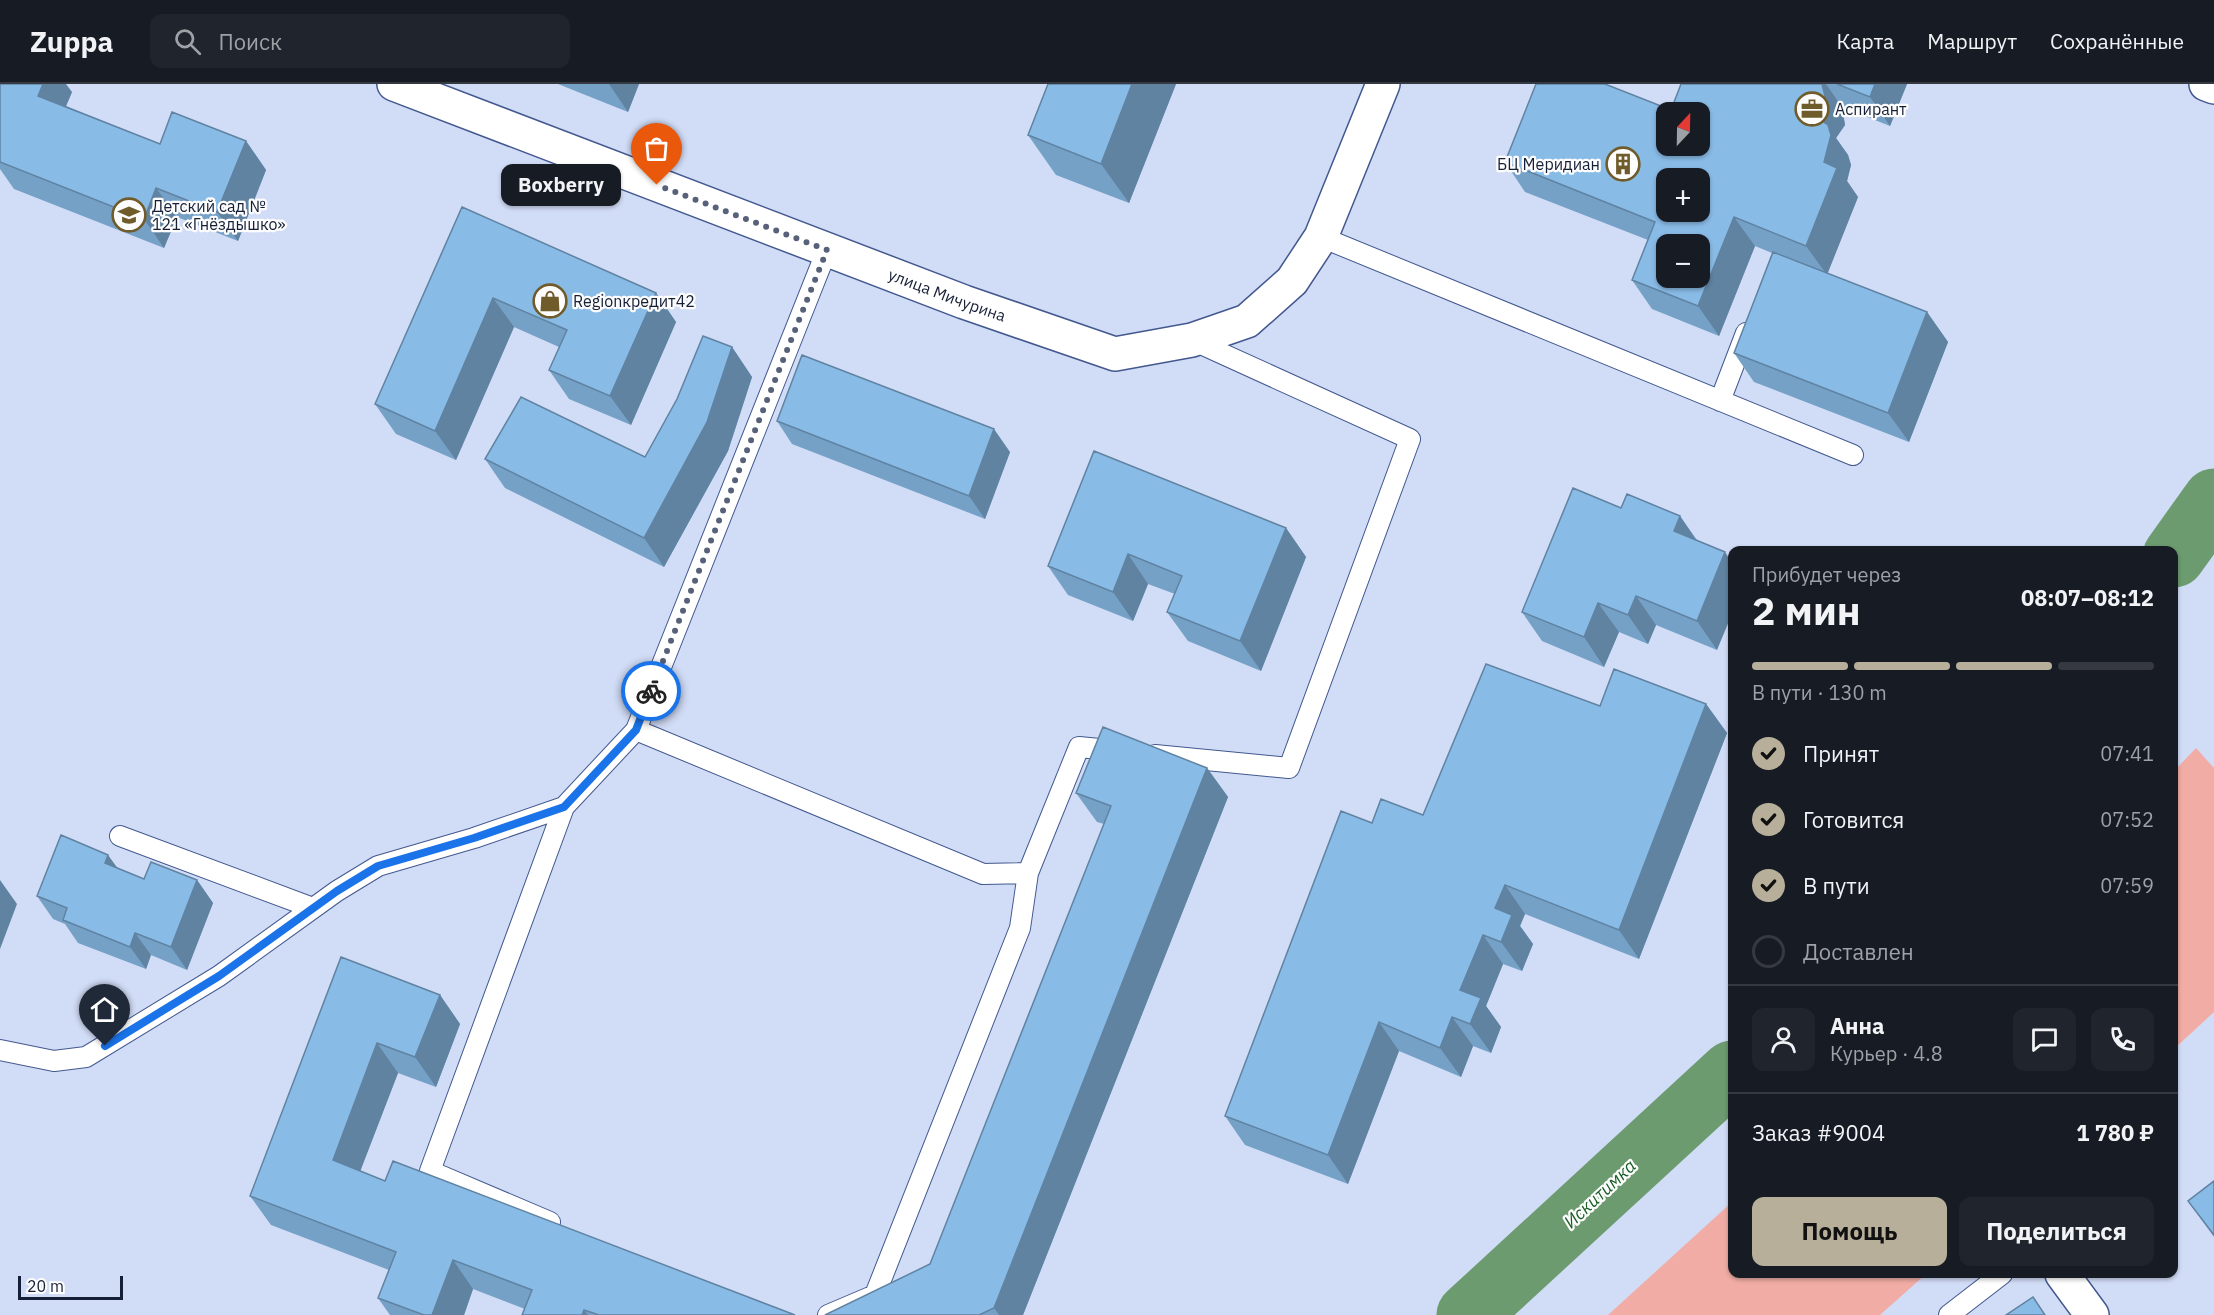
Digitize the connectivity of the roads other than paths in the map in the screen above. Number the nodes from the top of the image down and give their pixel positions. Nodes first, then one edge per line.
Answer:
1 (394, 84) edge
2 (1383, 84) edge
3 (2206, 84) edge
4 (2214, 87) edge
5 (1321, 237) junction
6 (827, 250) junction
7 (1753, 317) edge
8 (1192, 340) junction
9 (1720, 401) junction
10 (1853, 455) dead end
11 (636, 730) junction
12 (564, 807) junction
13 (120, 836) dead end
14 (1028, 873) junction
15 (313, 908) junction
16 (0, 1050) edge
17 (573, 1232) edge
18 (1997, 1278) edge
19 (2065, 1278) edge
20 (828, 1315) edge
21 (1949, 1315) edge
22 (2092, 1315) edge

1 - 6 street, улица Мичурина
2 - 5 street, улица Мичурина
3 - 4 street
5 - 8 street, улица Мичурина
5 - 9 lane
6 - 8 street, улица Мичурина
6 - 11 lane
7 - 9 lane
8 - 14 lane
9 - 10 lane
11 - 12 lane
11 - 14 lane
12 - 15 lane
12 - 17 lane
13 - 15 lane
14 - 20 lane
15 - 16 lane
18 - 21 lane
19 - 22 street

